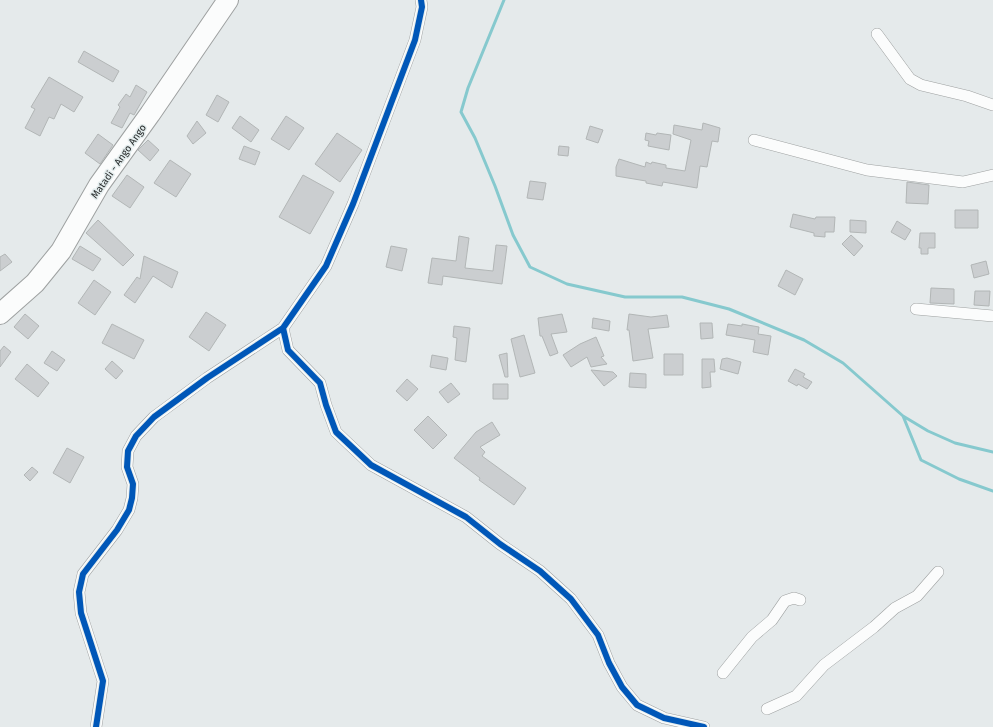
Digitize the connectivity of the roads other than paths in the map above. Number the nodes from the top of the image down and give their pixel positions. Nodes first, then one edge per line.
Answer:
1 (228, 0) edge
2 (421, 0) edge
3 (877, 34) dead end
4 (993, 105) edge
5 (754, 140) dead end
6 (993, 175) edge
7 (916, 309) dead end
8 (0, 314) edge
9 (993, 316) edge
10 (283, 328) junction
11 (938, 572) dead end
12 (800, 600) dead end
13 (723, 673) dead end
14 (767, 709) dead end
15 (96, 727) edge
16 (704, 727) edge

1 - 8 highway, Matadi - Ango Ango
2 - 10 street
3 - 4 street
5 - 6 street
7 - 9 street
10 - 15 street
10 - 16 street
11 - 14 street
12 - 13 street

